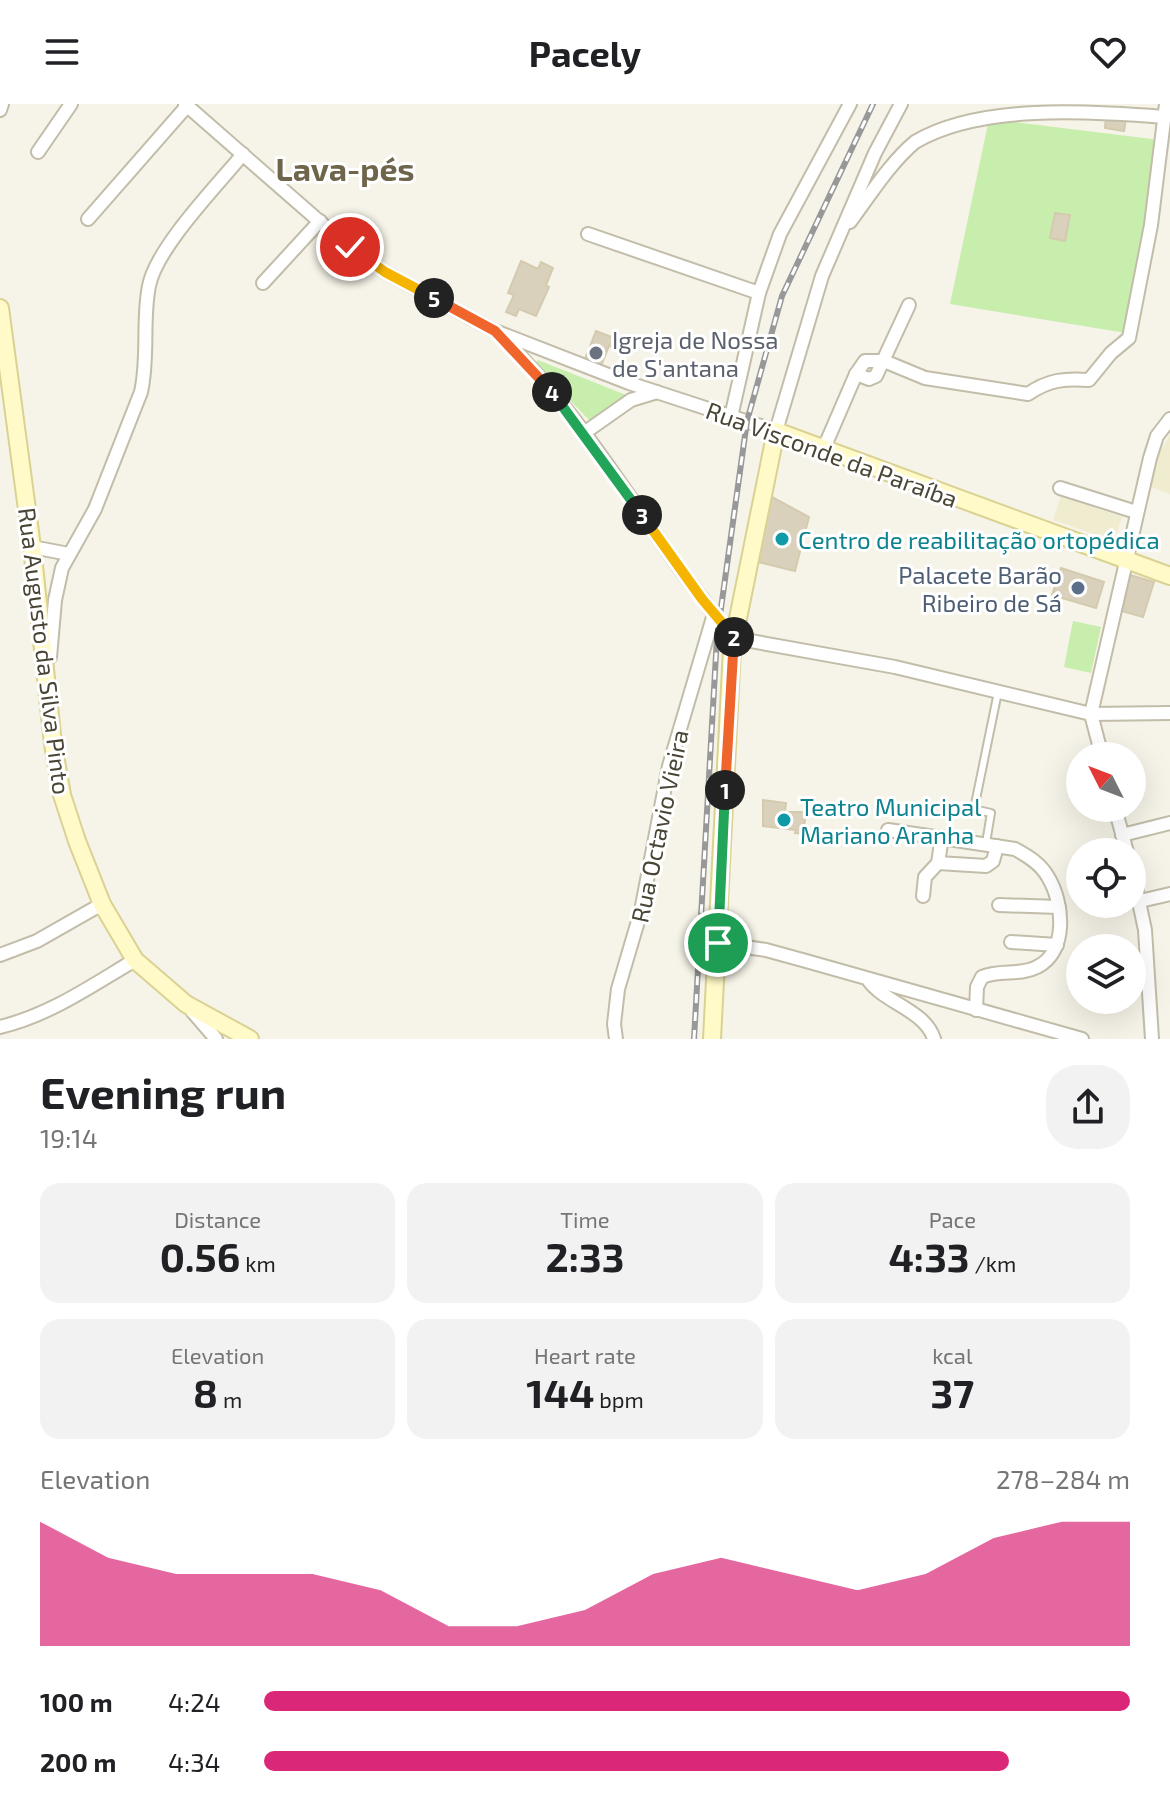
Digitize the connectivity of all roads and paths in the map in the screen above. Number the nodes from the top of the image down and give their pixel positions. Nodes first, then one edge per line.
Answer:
1 (2, 104) edge
2 (71, 104) edge
3 (850, 104) edge
4 (901, 104) edge
5 (186, 105) edge
6 (1005, 106) edge
7 (0, 110) edge
8 (1165, 111) edge
9 (38, 152) dead end
10 (243, 154) junction
11 (88, 219) dead end
12 (320, 221) junction
13 (588, 234) dead end
14 (838, 238) junction
15 (263, 283) dead end
16 (759, 293) junction
17 (909, 305) dead end
18 (0, 308) edge
19 (495, 331) junction
20 (884, 361) junction
21 (629, 383) junction
22 (657, 392) junction
23 (631, 400) junction
24 (731, 417) junction
25 (1170, 419) edge
26 (776, 431) junction
27 (584, 433) junction
28 (824, 448) junction
29 (1060, 488) dead end
30 (1136, 512) junction
31 (32, 547) junction
32 (69, 554) junction
33 (1124, 560) junction
34 (1170, 576) edge
35 (714, 614) junction
36 (734, 638) junction
37 (998, 692) junction
38 (50, 704) junction
39 (1170, 713) edge
40 (1091, 714) junction
41 (1098, 742) edge
42 (1119, 822) edge
43 (1170, 823) edge
44 (888, 830) dead end
45 (1122, 835) junction
46 (942, 837) junction
47 (1123, 838) edge
48 (991, 845) junction
49 (938, 863) junction
50 (1170, 894) edge
51 (923, 896) dead end
52 (1146, 900) edge
53 (102, 904) junction
54 (999, 905) dead end
55 (1059, 907) junction
56 (1141, 918) edge
57 (1011, 942) dead end
58 (718, 943) junction
59 (1057, 945) junction
60 (0, 955) edge
61 (135, 960) junction
62 (869, 981) junction
63 (186, 1004) junction
64 (976, 1010) junction
65 (0, 1027) edge
66 (216, 1039) edge
67 (250, 1039) edge
68 (616, 1039) edge
69 (712, 1039) edge
70 (934, 1039) edge
71 (1082, 1039) edge
72 (1152, 1039) edge

1 - 7 street
2 - 9 street
3 - 16 street
4 - 14 street
5 - 10 street
5 - 11 street
6 - 8 street
6 - 14 street
8 - 20 street
10 - 12 street
10 - 32 street
12 - 15 street
12 - 19 street
13 - 16 street
14 - 26 street
16 - 24 street
17 - 20 street
18 - 31 main road, Rua Augusto da Silva Pinto
19 - 21 street, Rua Visconde da Paraíba
19 - 27 street
20 - 28 street
21 - 22 street, Rua Visconde da Paraíba
21 - 23 street
22 - 23 street
22 - 24 street, Rua Visconde da Paraíba
23 - 27 street
24 - 26 street, Rua Visconde da Paraíba
25 - 30 street
26 - 28 main road, Rua Visconde da Paraíba
26 - 36 main road
27 - 35 street
28 - 33 main road, Rua Visconde da Paraíba
29 - 30 street
30 - 33 street
31 - 32 street
31 - 38 main road, Rua Augusto da Silva Pinto
32 - 38 street
33 - 34 main road, Rua Visconde da Paraíba
33 - 40 street
35 - 36 street
35 - 68 street, Rua Octavio Vieira
36 - 37 street
36 - 58 main road
37 - 40 street
37 - 48 lane
38 - 53 main road, Rua Augusto da Silva Pinto
39 - 40 street
40 - 41 street
42 - 45 street
43 - 45 street
44 - 46 street
45 - 47 street
46 - 48 street
46 - 49 street
48 - 49 street
48 - 55 street
49 - 51 street
50 - 52 street
53 - 60 street
53 - 61 main road, Rua Augusto da Silva Pinto
54 - 55 street
55 - 59 street
56 - 72 street
57 - 59 street
58 - 62 street
58 - 69 main road
59 - 64 street
61 - 63 main road, Rua Augusto da Silva Pinto
61 - 65 street
62 - 64 street
62 - 70 street
63 - 66 street
63 - 67 main road, Rua Augusto da Silva Pinto
64 - 71 street

